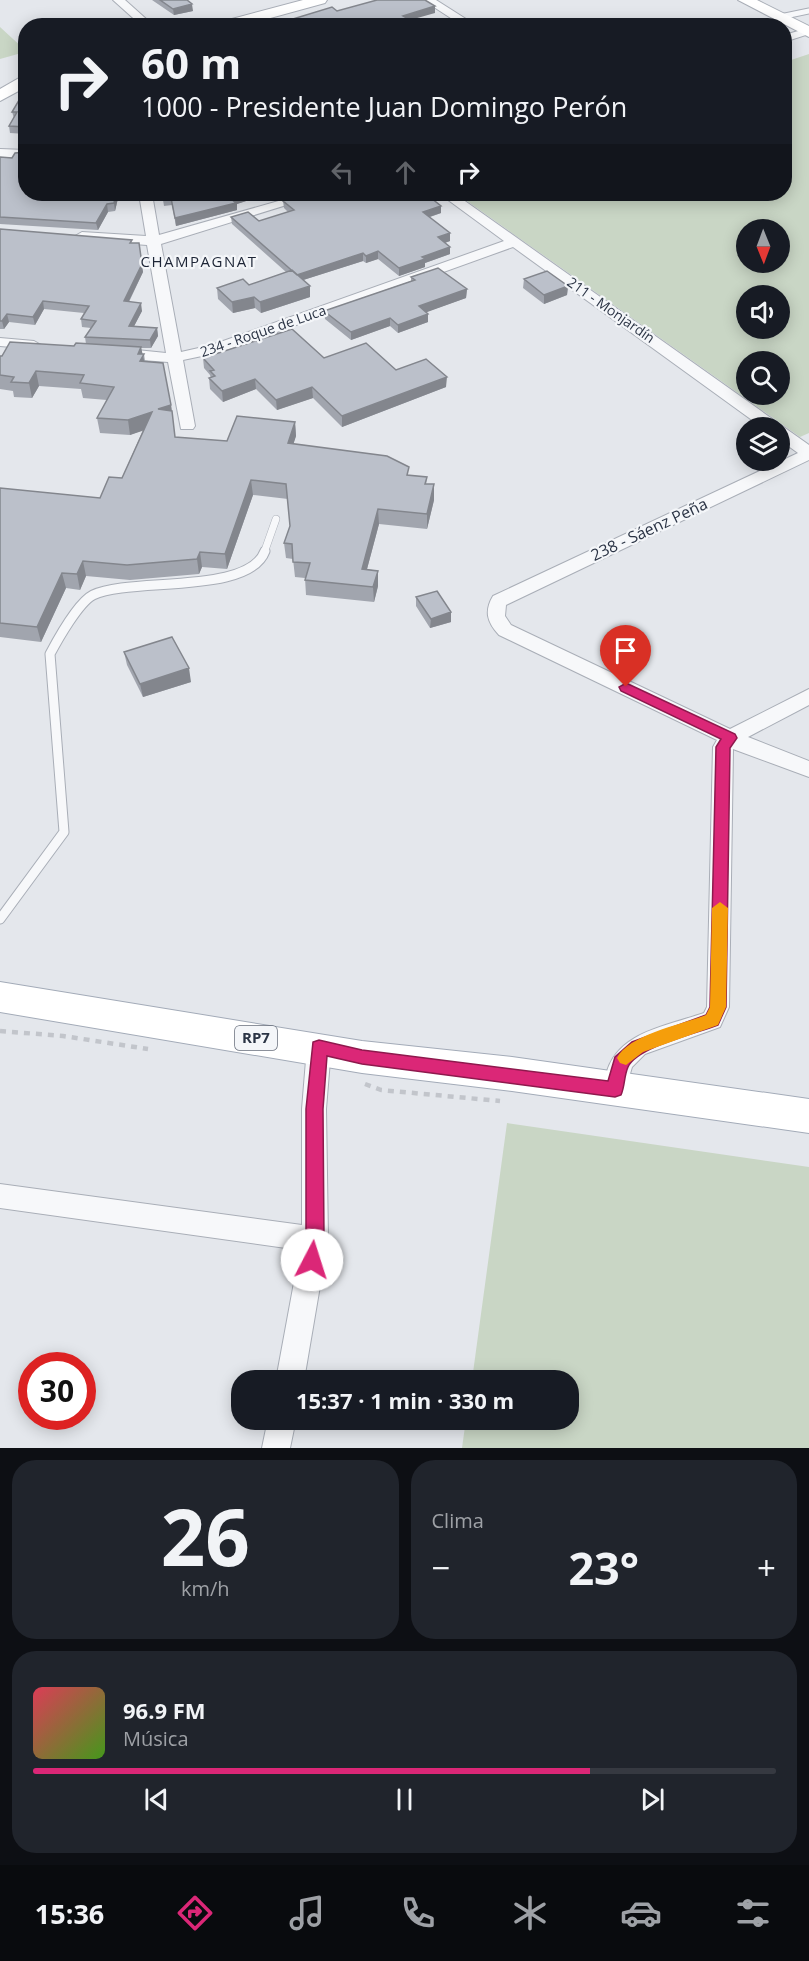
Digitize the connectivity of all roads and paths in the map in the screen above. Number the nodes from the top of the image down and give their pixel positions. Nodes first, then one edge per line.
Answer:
1 (118, 0) edge
2 (320, 0) edge
3 (428, 0) edge
4 (740, 3) edge
5 (809, 11) edge
6 (139, 18) edge
7 (252, 18) edge
8 (458, 18) edge
9 (767, 18) edge
10 (793, 32) edge
11 (18, 84) edge
12 (0, 96) edge
13 (0, 153) edge
14 (18, 154) edge
15 (146, 201) edge
16 (291, 201) edge
17 (457, 201) edge
18 (71, 235) edge
19 (155, 241) junction
20 (515, 242) junction
21 (0, 342) edge
22 (46, 346) edge
23 (102, 352) edge
24 (173, 358) junction
25 (759, 417) edge
26 (187, 426) dead end
27 (790, 439) edge
28 (809, 453) edge
29 (276, 519) dead end
30 (809, 696) edge
31 (730, 738) junction
32 (809, 769) edge
33 (0, 919) edge
34 (0, 986) edge
35 (17, 1000) edge
36 (319, 1047) junction
37 (615, 1090) junction
38 (809, 1116) edge
39 (0, 1196) edge
40 (315, 1239) junction
41 (292, 1370) edge
42 (280, 1430) edge
43 (276, 1448) edge

1 - 6 street
2 - 7 main road
3 - 8 street
4 - 9 main road
5 - 10 lane
11 - 12 main road
13 - 14 street
15 - 19 street
16 - 19 street
17 - 20 street, 211 - Monjardín
18 - 19 street
19 - 24 street
20 - 24 street, 234 - Roque de Luca
20 - 25 street, 211 - Monjardín
21 - 22 street
23 - 24 street, 234 - Roque de Luca
24 - 26 street
27 - 28 street
28 - 31 street, 238 - Sáenz Peña
29 - 33 lane
30 - 31 street
31 - 32 street
31 - 37 street
34 - 35 main road
35 - 36 main road, RP7
36 - 37 main road, RP7
36 - 40 street
37 - 38 main road, RP7
39 - 40 street
40 - 41 street
42 - 43 street

